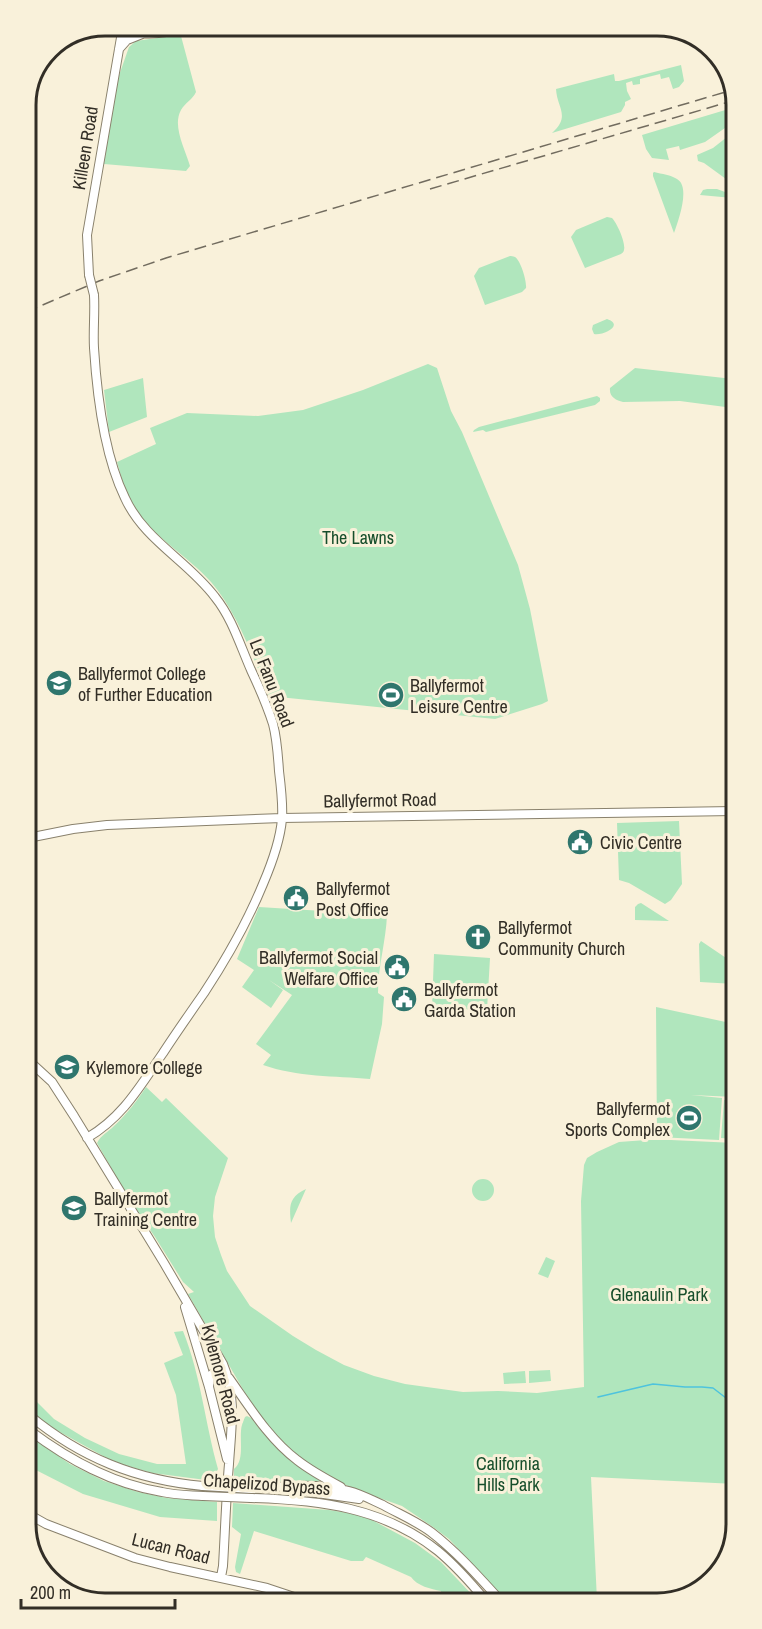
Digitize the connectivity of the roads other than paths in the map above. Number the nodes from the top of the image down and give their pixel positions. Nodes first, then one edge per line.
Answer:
1 (121, 36) edge
2 (137, 36) edge
3 (119, 49) junction
4 (94, 295) joint
5 (726, 811) edge
6 (282, 818) junction
7 (36, 836) edge
8 (36, 1067) edge
9 (87, 1138) junction
10 (180, 1292) junction
11 (229, 1378) junction
12 (209, 1387) junction
13 (36, 1420) edge
14 (36, 1435) edge
15 (228, 1465) junction
16 (350, 1491) junction
17 (252, 1493) junction
18 (384, 1506) junction
19 (36, 1518) edge
20 (221, 1577) junction
21 (282, 1593) edge
22 (480, 1593) edge
23 (494, 1593) edge

1 - 3 main road, Killeen Road
2 - 3 main road
3 - 4 main road, Killeen Road, bridge
4 - 6 main road, Le Fanu Road
5 - 6 main road, Ballyfermot Road
6 - 7 main road, Ballyfermot Road
6 - 9 main road, Le Fanu Road
8 - 9 main road, Kylemore Road
9 - 10 main road, Kylemore Road
10 - 11 main road, Kylemore Road
10 - 12 main road, Kylemore Road
11 - 12 main road
11 - 15 main road, Kylemore Road
11 - 16 main road
12 - 15 main road, Kylemore Road
13 - 17 main road, Chapelizod Bypass, bridge
14 - 17 main road, Chapelizod Bypass, bridge
15 - 20 main road, Kylemore Road
16 - 17 main road, Chapelizod Bypass
16 - 18 main road, Chapelizod Bypass
17 - 18 main road, Chapelizod Bypass
17 - 22 main road, Chapelizod Bypass
18 - 23 main road, Chapelizod Bypass
19 - 20 main road, Lucan Road
20 - 21 main road, Lucan Road

